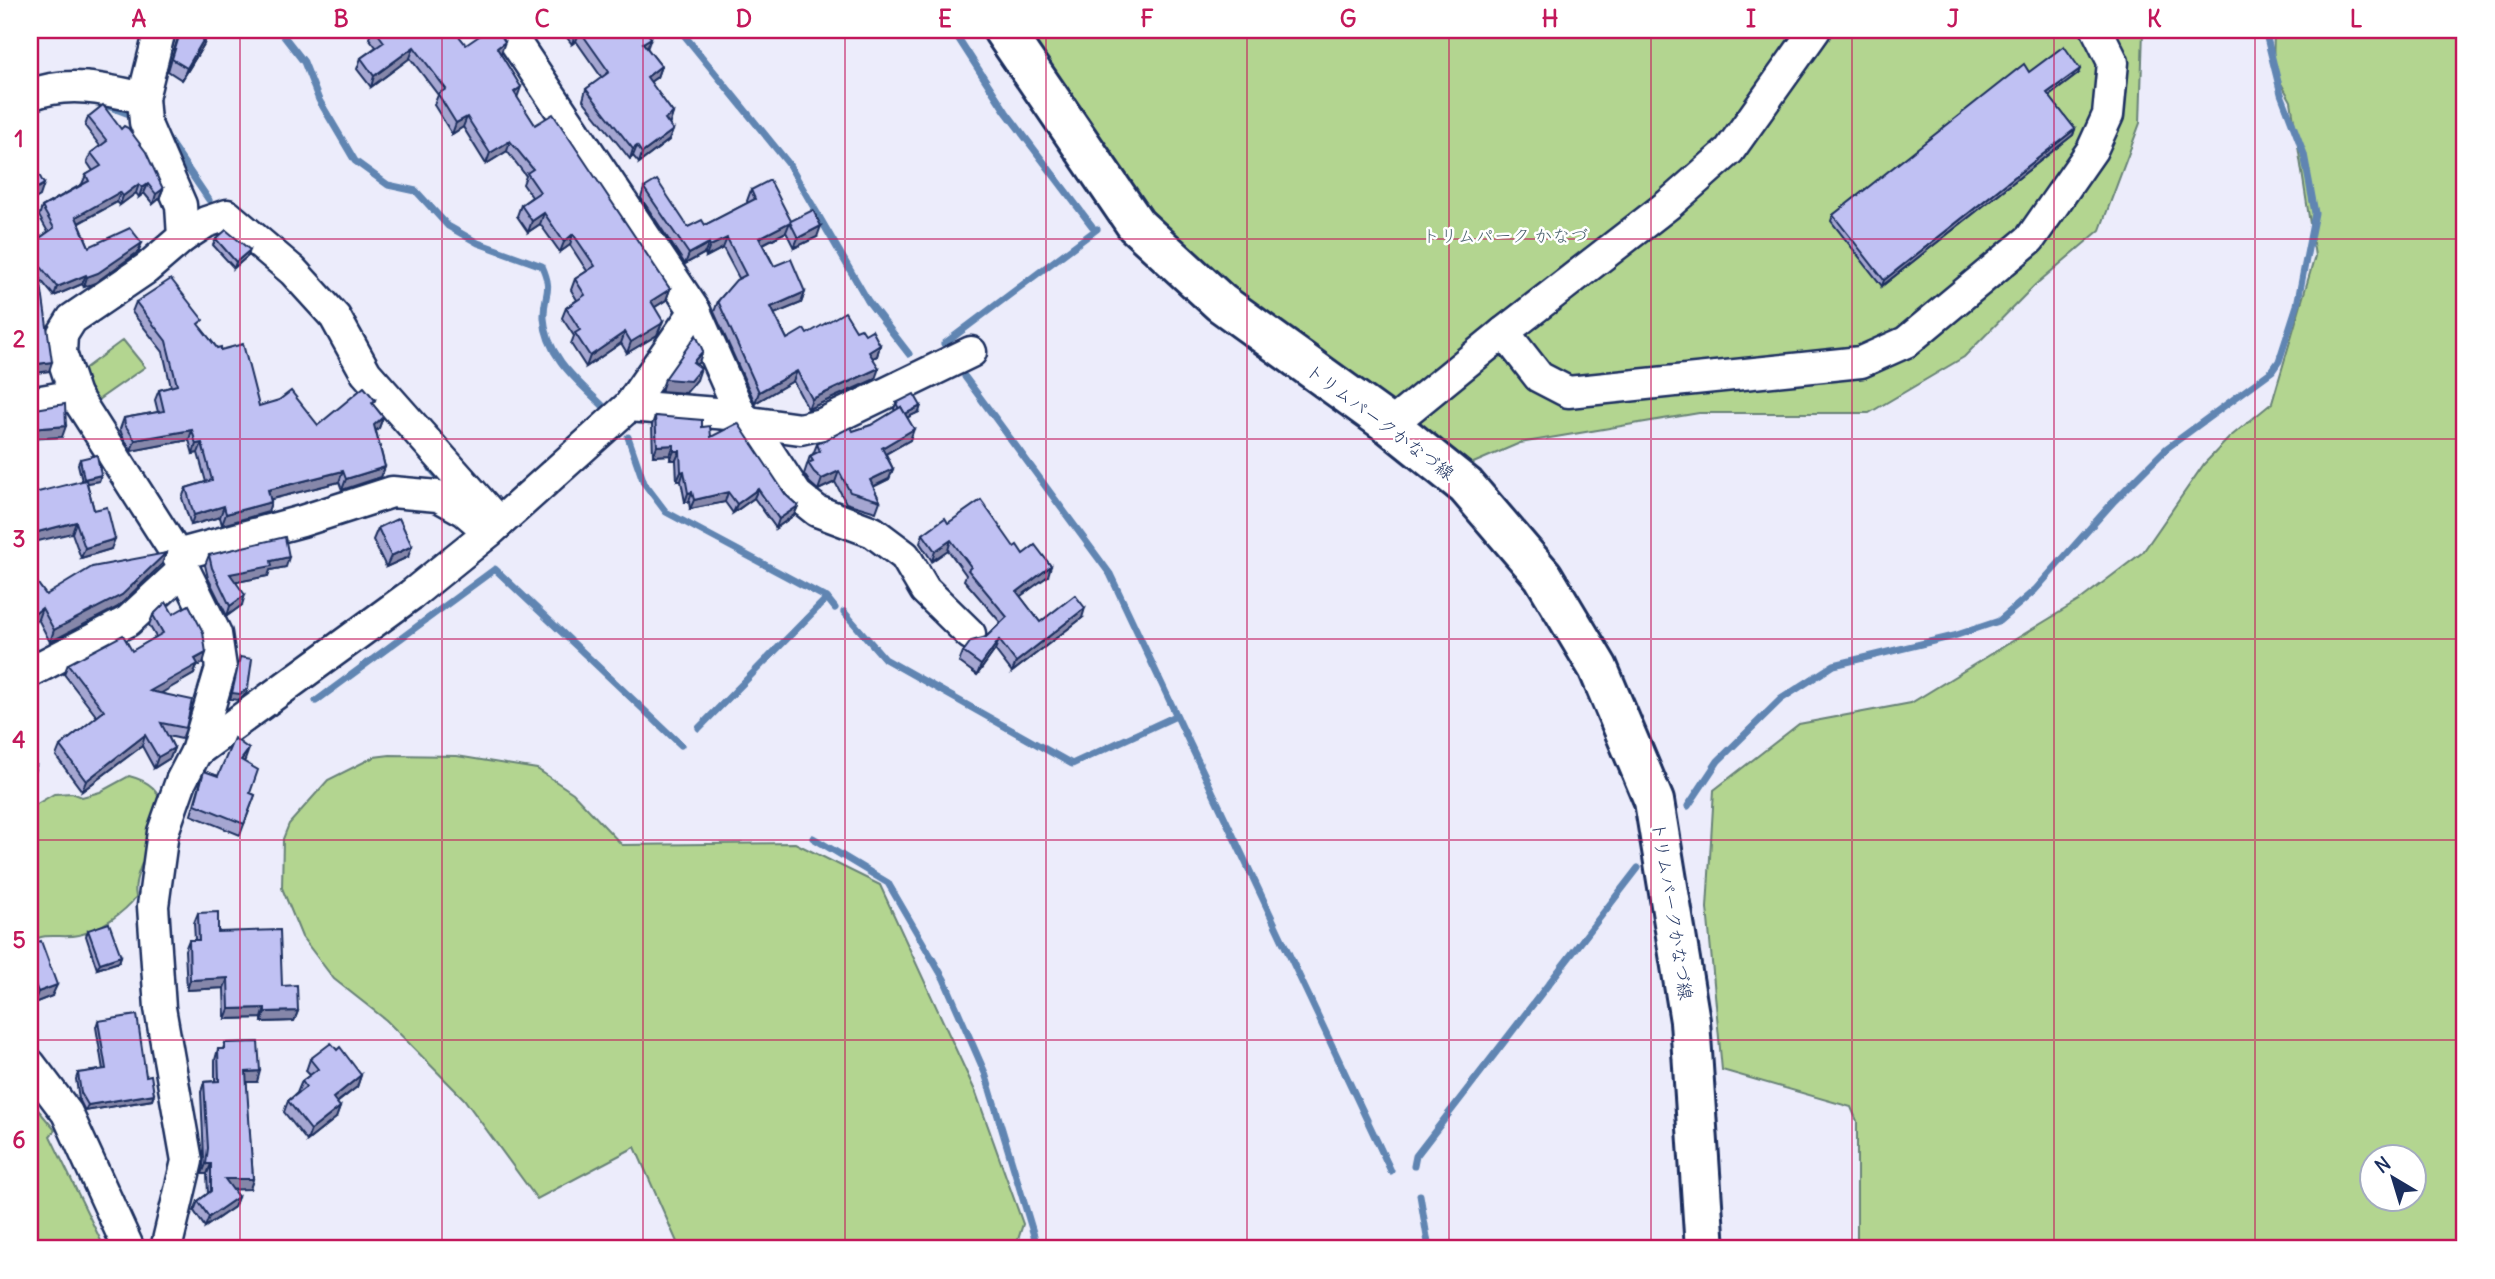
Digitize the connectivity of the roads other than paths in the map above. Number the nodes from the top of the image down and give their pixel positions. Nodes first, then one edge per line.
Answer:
1 (160, 30) edge
2 (508, 30) edge
3 (1003, 30) edge
4 (1815, 30) edge
5 (2097, 30) edge
6 (30, 95) edge
7 (144, 98) junction
8 (183, 237) junction
9 (695, 311) junction
10 (1504, 332) junction
11 (971, 352) dead end
12 (75, 395) junction
13 (30, 403) edge
14 (629, 405) junction
15 (745, 419) junction
16 (1390, 425) junction
17 (494, 528) junction
18 (180, 563) junction
19 (970, 634) dead end
20 (30, 672) edge
21 (196, 752) junction
22 (30, 1064) edge
23 (130, 1249) edge
24 (166, 1249) edge
25 (1705, 1249) edge

1 - 7 street
2 - 9 street
3 - 16 main road, トリムパークかなづ線
4 - 10 street
5 - 10 street
6 - 7 street
7 - 8 street
8 - 12 street
8 - 17 street
9 - 14 street
9 - 15 street
10 - 16 street
11 - 15 street
12 - 13 street
12 - 18 street
14 - 15 street
14 - 17 street
15 - 19 street
16 - 25 main road, トリムパークかなづ線
17 - 18 street
17 - 21 street
18 - 20 street
18 - 21 street
21 - 24 street
22 - 23 street

